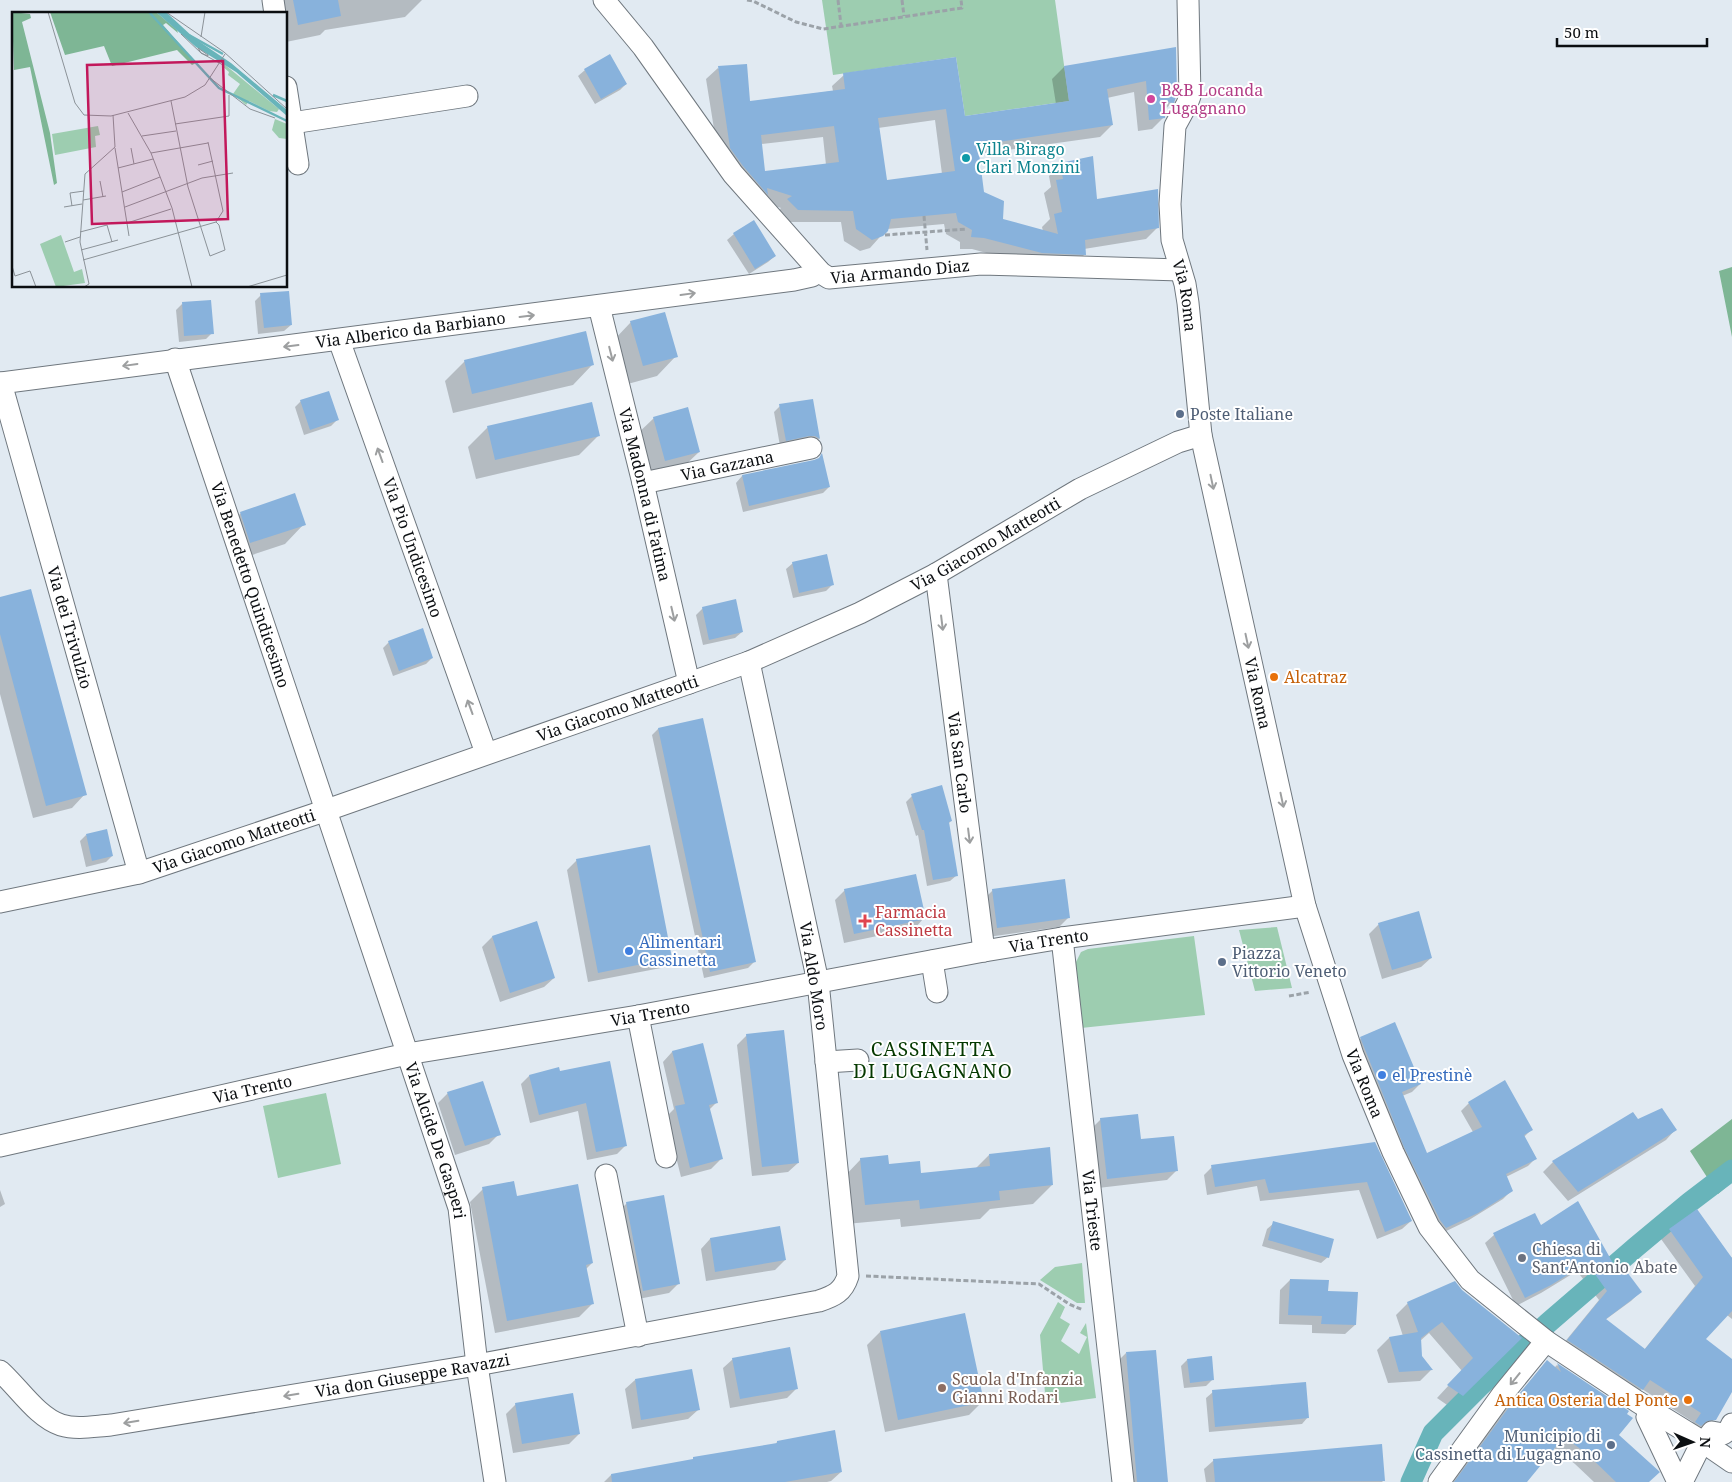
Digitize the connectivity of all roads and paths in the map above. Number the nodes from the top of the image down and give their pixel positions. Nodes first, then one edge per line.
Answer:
1 (604, 0) edge
2 (747, 0) edge
3 (838, 0) edge
4 (902, 0) edge
5 (961, 0) edge
6 (1188, 0) edge
7 (904, 16) junction
8 (841, 25) junction
9 (468, 96) dead end
10 (288, 99) edge
11 (292, 122) junction
12 (298, 164) dead end
13 (924, 216) dead end
14 (967, 229) dead end
15 (925, 232) junction
16 (885, 235) dead end
17 (928, 269) junction
18 (1180, 270) junction
19 (819, 271) junction
20 (599, 306) junction
21 (340, 340) junction
22 (175, 359) junction
23 (1, 383) edge
24 (1201, 435) junction
25 (811, 448) dead end
26 (643, 483) junction
27 (936, 574) junction
28 (749, 662) junction
29 (688, 683) junction
30 (486, 753) junction
31 (327, 810) junction
32 (139, 872) junction
33 (0, 902) edge
34 (1305, 906) junction
35 (1062, 938) junction
36 (984, 951) junction
37 (932, 961) junction
38 (818, 982) junction
39 (937, 992) dead end
40 (638, 1016) junction
41 (407, 1054) junction
42 (858, 1060) dead end
43 (826, 1062) junction
44 (0, 1146) edge
45 (666, 1157) dead end
46 (606, 1175) dead end
47 (847, 1288) junction
48 (1104, 1310) junction
49 (1534, 1330) junction
50 (638, 1336) junction
51 (477, 1365) junction
52 (0, 1371) edge
53 (1652, 1411) junction
54 (1730, 1427) edge
55 (1708, 1445) junction
56 (1732, 1462) edge
57 (495, 1482) edge
58 (1124, 1482) edge
59 (1439, 1482) edge
60 (1678, 1482) edge
61 (1682, 1482) edge

1 - 19 street, Via Armando Diaz
2 - 8 path
3 - 8 path
4 - 7 path
5 - 7 path
6 - 18 street, Via Roma
7 - 8 path
9 - 11 street
10 - 11 street
11 - 12 street
13 - 15 path
14 - 15 path
15 - 16 path
15 - 17 path
17 - 18 street, Via Armando Diaz
17 - 19 street, Via Armando Diaz
18 - 24 street, Via Roma
20 -> 19 street, Via Alberico da Barbiano
21 -> 20 street, Via Alberico da Barbiano
20 -> 26 street, Via Madonna di Fatima
21 -> 22 street, Via Alberico da Barbiano
30 -> 21 street, Via Pio Undicesimo
22 -> 23 street, Via Alberico da Barbiano
22 - 31 street, Via Benedetto Quindicesimo
23 - 32 street, Via dei Trivulzio
24 - 27 street, Via Giacomo Matteotti
24 -> 34 street, Via Roma
25 - 26 street, Via Gazzana
26 -> 29 street, Via Madonna di Fatima
27 - 28 street, Via Giacomo Matteotti
27 -> 36 street, Via San Carlo
28 - 29 street, Via Giacomo Matteotti
28 - 38 street, Via Aldo Moro
29 - 30 street, Via Giacomo Matteotti
30 - 31 street, Via Giacomo Matteotti
31 - 32 street, Via Giacomo Matteotti
31 - 41 street, Via Alcide De Gasperi
32 - 33 street, Via Giacomo Matteotti
34 - 35 street, Via Trento
34 - 49 street, Via Roma
35 - 36 street, Via Trento
35 - 48 street, Via Trieste
36 - 37 street, Via Trento
37 - 38 street, Via Trento
37 - 39 street
38 - 40 street, Via Trento
38 - 43 street, Via Aldo Moro
40 - 41 street, Via Trento
40 - 45 street
41 - 44 street, Via Trento
41 - 51 street, Via Alcide De Gasperi
42 - 43 street
43 - 47 street, Via Aldo Moro
46 - 50 street
47 - 48 path
47 - 50 street, Via don Giuseppe Ravazzi
48 - 58 street, Via Trieste
49 - 53 street, Via Roma
49 -> 59 street
50 - 51 street, Via don Giuseppe Ravazzi
51 -> 52 street, Via don Giuseppe Ravazzi
51 - 57 street, Via Alcide De Gasperi
53 - 55 street, Via Roma
53 - 60 street
54 - 55 street
55 - 56 street, Via Roma
55 - 61 street

